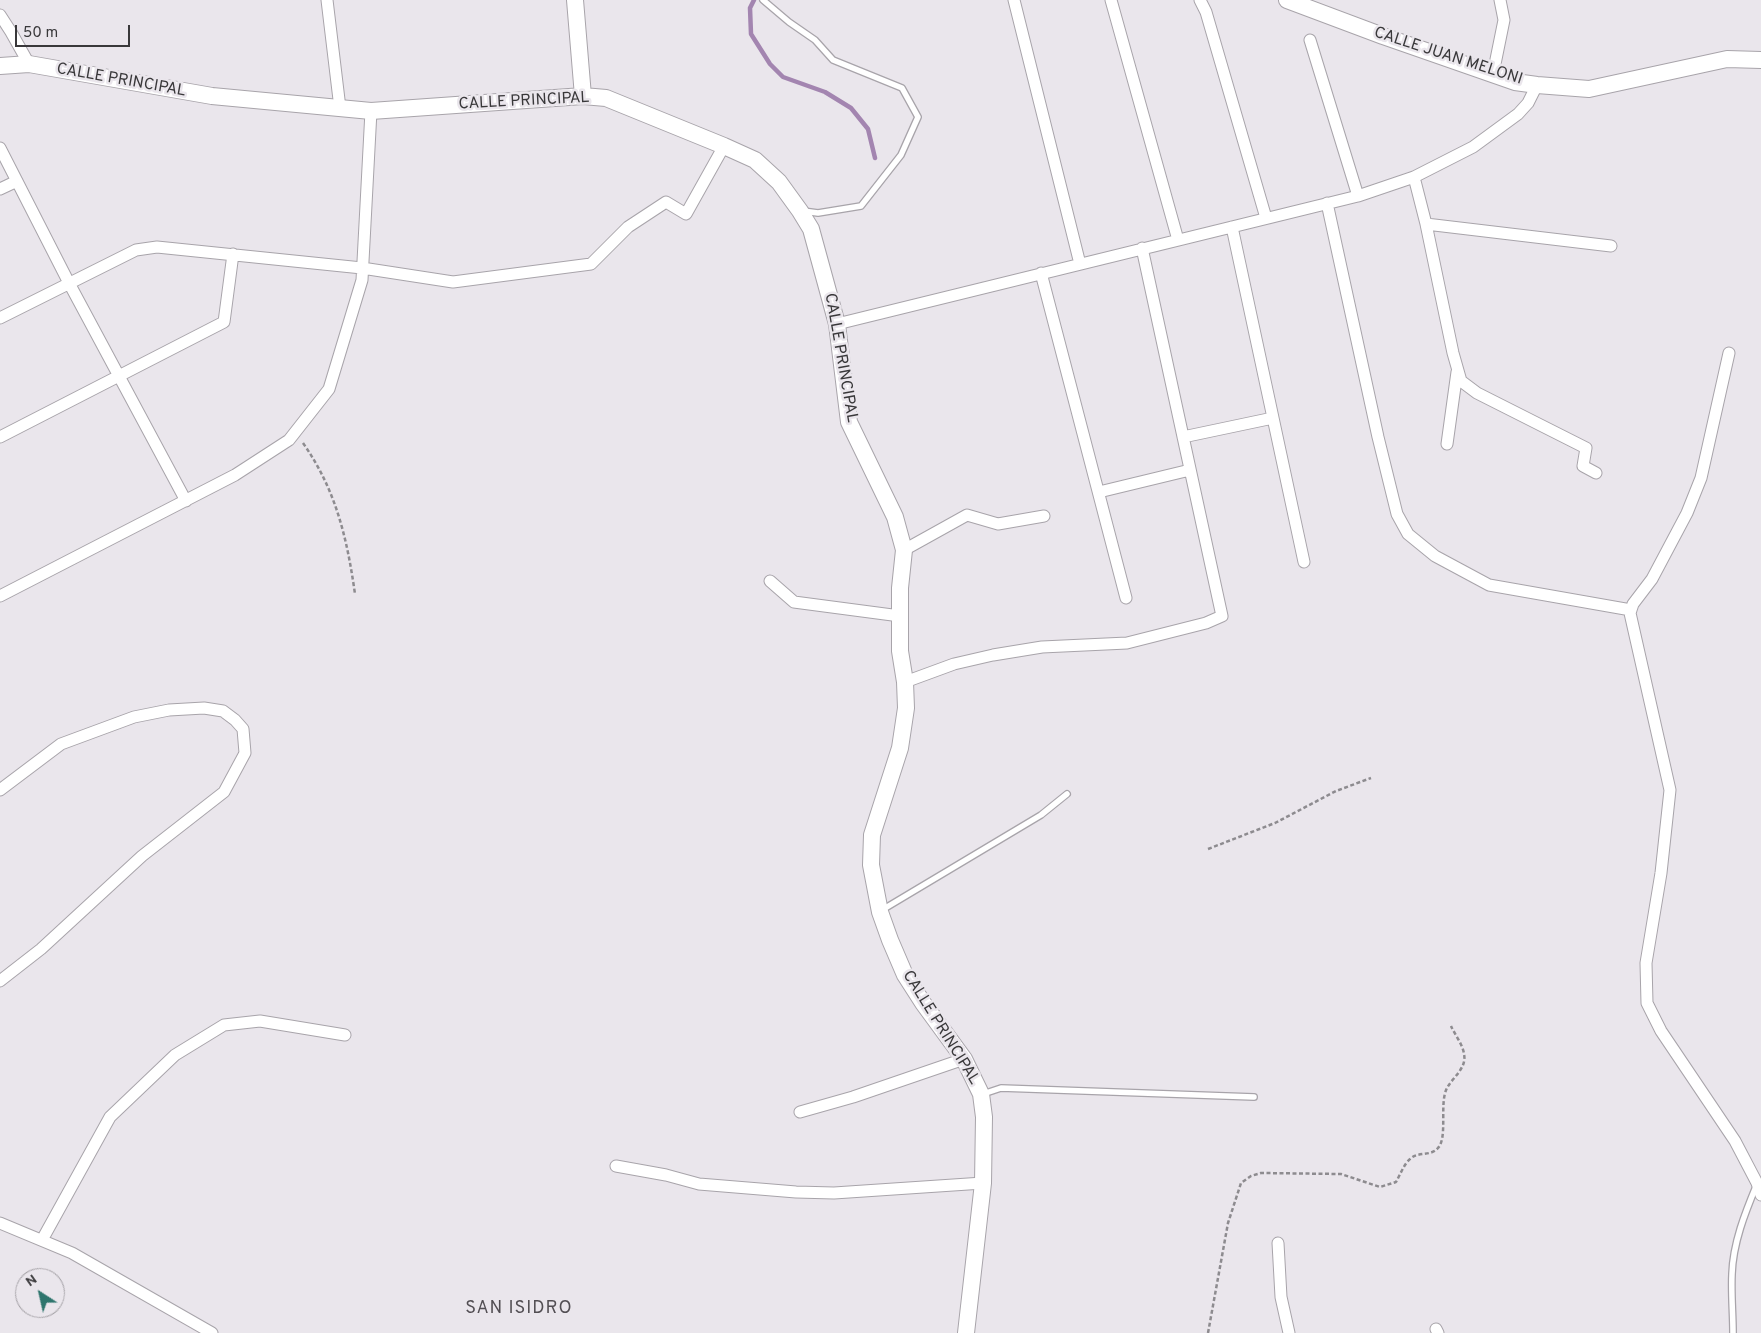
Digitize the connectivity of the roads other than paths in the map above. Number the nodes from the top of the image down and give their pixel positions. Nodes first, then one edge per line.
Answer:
1 (327, 0) edge
2 (574, 0) edge
3 (763, 0) edge
4 (1014, 0) edge
5 (1111, 0) edge
6 (1200, 0) edge
7 (1287, 0) edge
8 (1500, 0) edge
9 (0, 15) edge
10 (1310, 40) dead end
11 (1761, 60) edge
12 (29, 64) junction
13 (0, 66) edge
14 (1493, 74) junction
15 (1537, 85) junction
16 (583, 96) junction
17 (340, 108) junction
18 (371, 111) junction
19 (724, 146) junction
20 (0, 148) edge
21 (1414, 177) junction
22 (17, 181) junction
23 (0, 189) edge
24 (1358, 196) junction
25 (1327, 204) junction
26 (800, 211) junction
27 (1266, 218) junction
28 (1426, 224) junction
29 (1232, 226) junction
30 (1178, 240) junction
31 (1611, 246) dead end
32 (1142, 248) junction
33 (233, 254) junction
34 (1080, 264) junction
35 (362, 268) junction
36 (1041, 273) junction
37 (69, 284) junction
38 (0, 318) edge
39 (837, 324) junction
40 (1729, 352) dead end
41 (1458, 368) junction
42 (119, 376) junction
43 (1273, 418) junction
44 (1183, 437) junction
45 (0, 438) edge
46 (1447, 444) dead end
47 (1190, 470) junction
48 (1596, 473) dead end
49 (1099, 492) junction
50 (186, 501) junction
51 (1044, 516) dead end
52 (904, 550) junction
53 (1304, 562) dead end
54 (770, 581) dead end
55 (0, 596) edge
56 (1126, 598) dead end
57 (1631, 610) junction
58 (900, 616) junction
59 (905, 682) junction
60 (0, 790) edge
61 (1067, 794) dead end
62 (880, 912) junction
63 (0, 981) edge
64 (345, 1035) dead end
65 (964, 1059) junction
66 (981, 1094) junction
67 (1254, 1097) dead end
68 (800, 1112) dead end
69 (616, 1166) dead end
70 (1757, 1182) junction
71 (984, 1183) junction
72 (1761, 1195) edge
73 (0, 1223) edge
74 (42, 1240) junction
75 (1278, 1243) dead end
76 (212, 1333) edge
77 (966, 1333) edge
78 (1289, 1333) edge
79 (1733, 1333) edge

1 - 17 street
2 - 16 street
3 - 26 lane
4 - 34 street
5 - 30 street
6 - 27 street
7 - 14 street, CALLE JUAN MELONI
8 - 14 street
9 - 12 street
10 - 24 street
11 - 15 street, CALLE JUAN MELONI
12 - 13 street, CALLE PRINCIPAL
12 - 17 street, CALLE PRINCIPAL
14 - 15 street, CALLE JUAN MELONI
15 - 21 street
16 - 18 street, CALLE PRINCIPAL
16 - 19 street, CALLE PRINCIPAL
17 - 18 street, CALLE PRINCIPAL
18 - 35 street
19 - 26 street, CALLE PRINCIPAL
19 - 35 street
20 - 22 street
21 - 24 street
21 - 28 street
22 - 23 street
22 - 37 street
24 - 25 street
25 - 27 street
25 - 57 street
26 - 39 street, CALLE PRINCIPAL
27 - 29 street
28 - 31 street
28 - 41 street
29 - 30 street
29 - 43 street
30 - 32 street
32 - 34 street
32 - 44 street
33 - 35 street
33 - 37 street
33 - 42 street
34 - 36 street
35 - 50 street
36 - 39 street
36 - 49 street
37 - 38 street
37 - 42 street
39 - 52 street, CALLE PRINCIPAL
40 - 57 street
41 - 46 street
41 - 48 street
42 - 45 street
42 - 50 street
43 - 44 street
43 - 53 street
44 - 47 street
47 - 49 street
47 - 59 street
49 - 56 street
50 - 55 street
51 - 52 street
52 - 58 street, CALLE PRINCIPAL
54 - 58 street
57 - 70 street
58 - 59 street, CALLE PRINCIPAL
59 - 62 street, CALLE PRINCIPAL
60 - 63 street
61 - 62 lane
62 - 65 street, CALLE PRINCIPAL
64 - 74 street
65 - 66 street, CALLE PRINCIPAL
65 - 68 street
66 - 67 lane
66 - 71 street, CALLE PRINCIPAL
69 - 71 street
70 - 72 street
70 - 79 lane
71 - 77 street, CALLE PRINCIPAL
73 - 74 street
74 - 76 street
75 - 78 street

